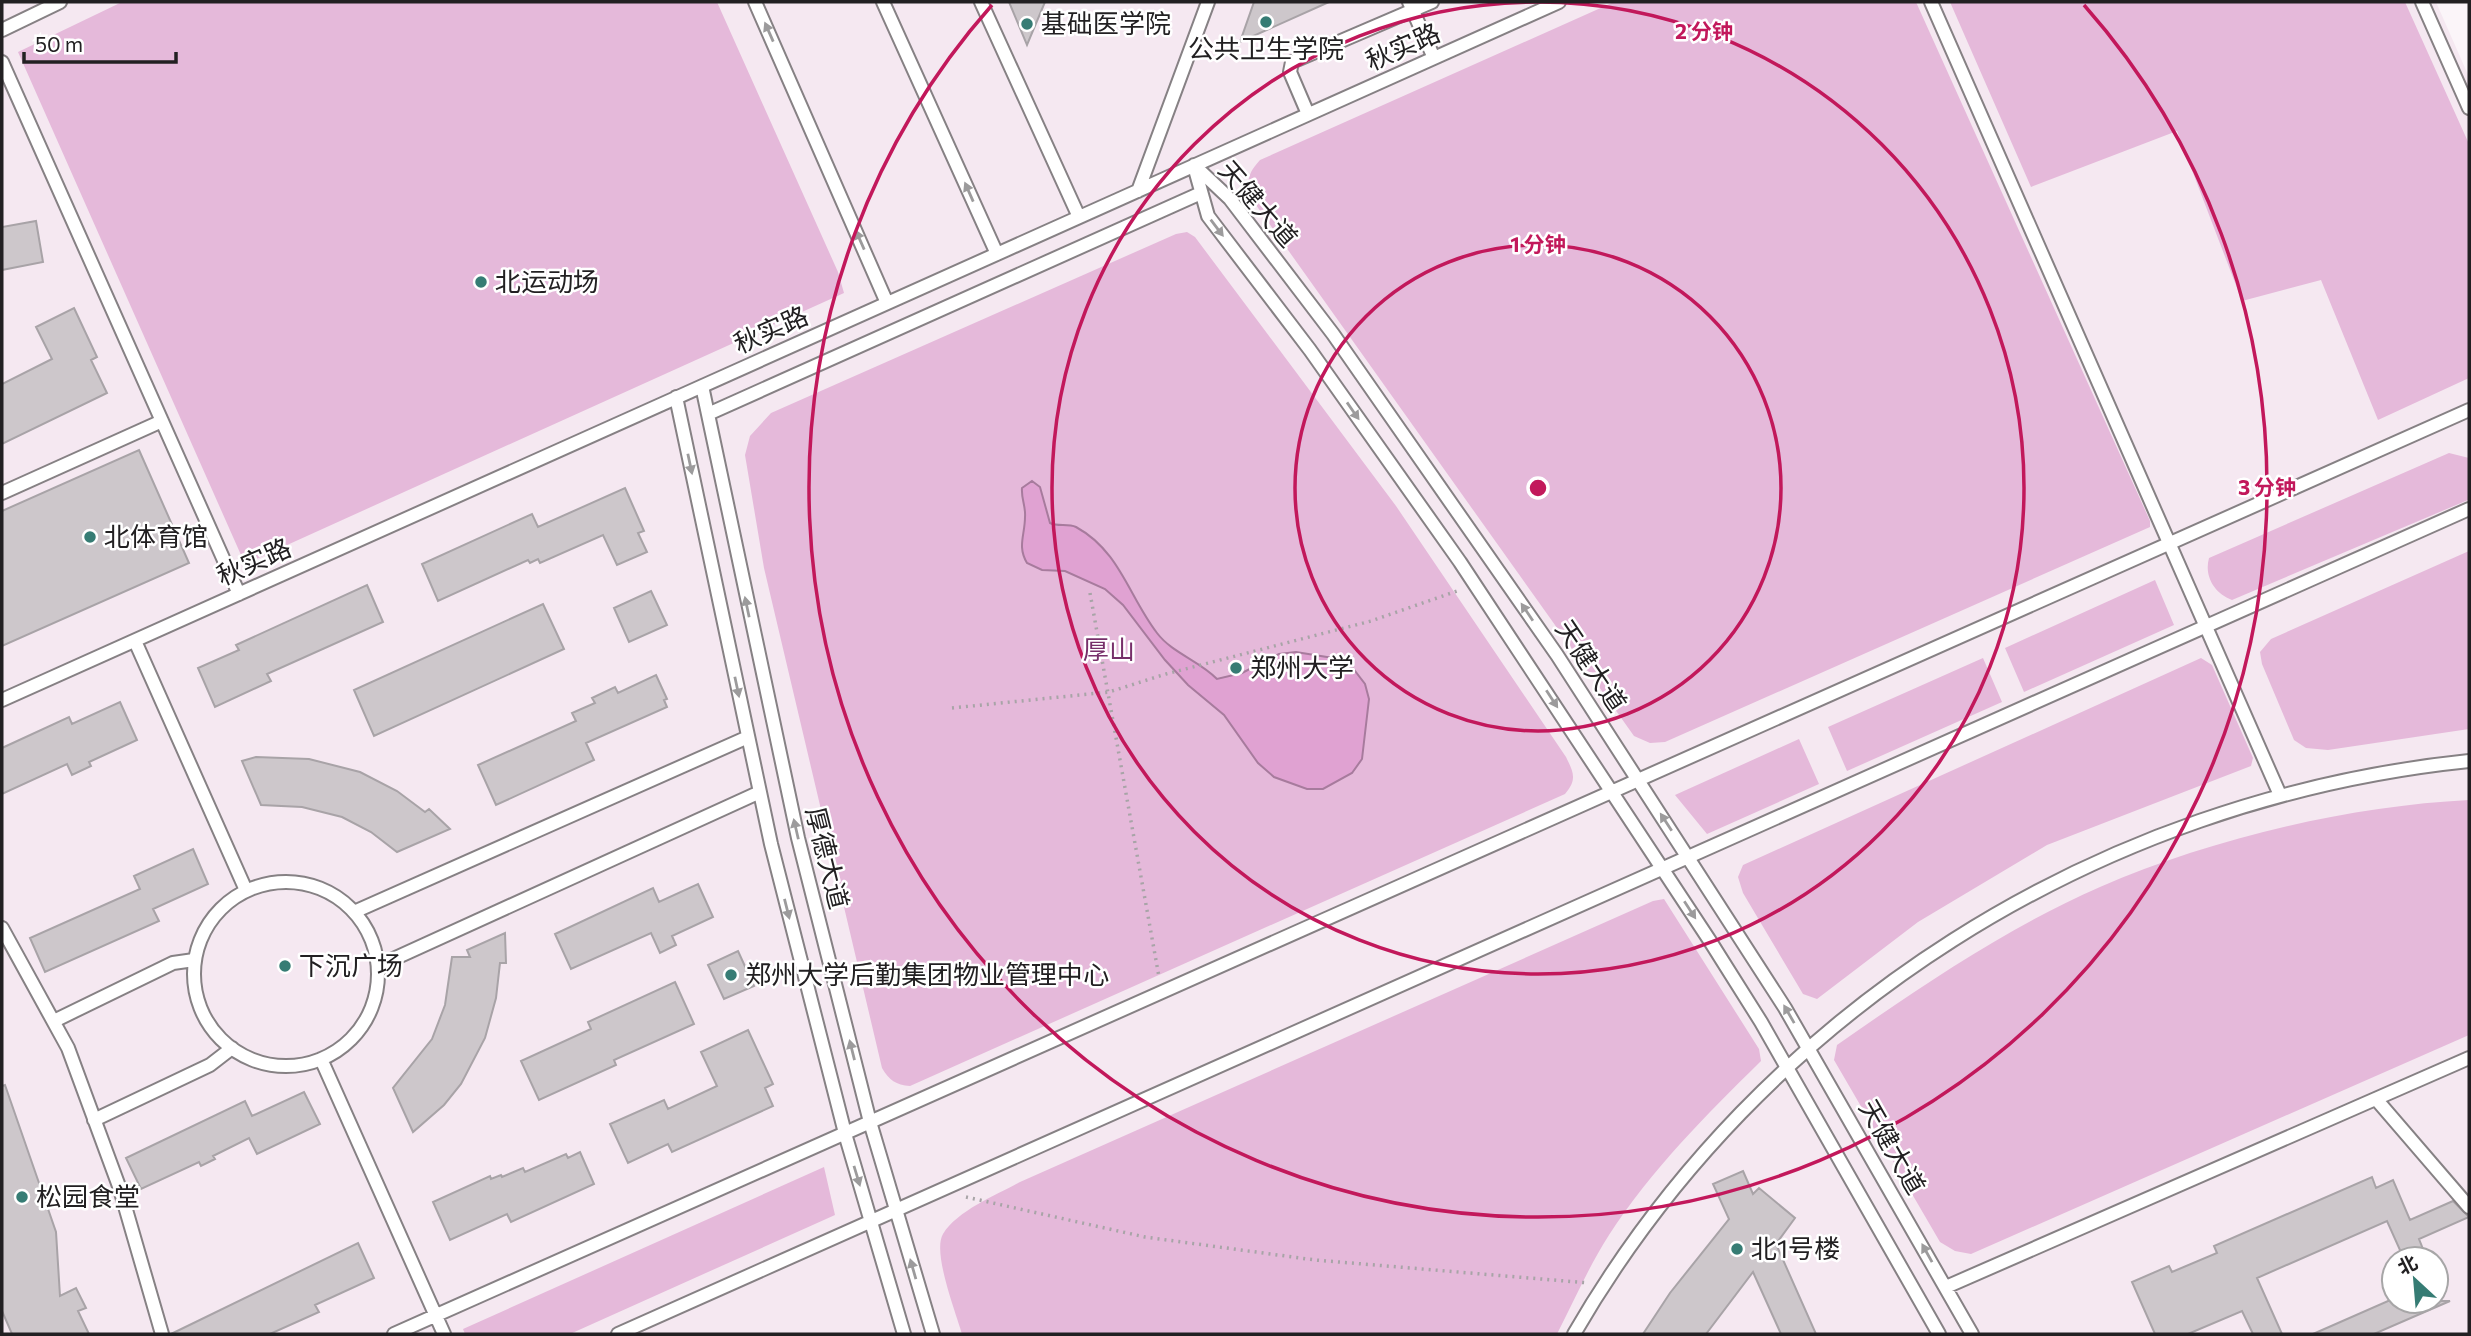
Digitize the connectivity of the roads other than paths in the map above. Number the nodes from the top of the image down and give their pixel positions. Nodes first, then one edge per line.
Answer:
1 (60, 2) edge
2 (755, 2) edge
3 (883, 2) edge
4 (981, 2) edge
5 (1208, 2) edge
6 (1432, 2) edge
7 (1559, 2) edge
8 (1931, 2) edge
9 (2422, 2) edge
10 (1411, 6) edge
11 (2, 30) edge
12 (1434, 58) junction
13 (2, 62) edge
14 (2469, 108) edge
15 (1308, 114) junction
16 (1194, 165) junction
17 (1138, 191) junction
18 (1201, 193) junction
19 (1079, 217) junction
20 (997, 254) junction
21 (887, 303) junction
22 (702, 386) junction
23 (676, 397) junction
24 (2469, 410) edge
25 (708, 414) junction
26 (162, 421) junction
27 (2, 493) edge
28 (2469, 509) edge
29 (2169, 543) junction
30 (239, 594) junction
31 (2206, 627) junction
32 (135, 640) junction
33 (2, 700) edge
34 (748, 737) junction
35 (2469, 761) edge
36 (1639, 780) junction
37 (1612, 791) junction
38 (760, 792) junction
39 (2280, 795) junction
40 (1689, 857) junction
41 (1663, 869) junction
42 (245, 888) junction
43 (354, 912) junction
44 (2, 928) edge
45 (194, 960) junction
46 (378, 966) junction
47 (54, 1021) junction
48 (232, 1048) junction
49 (1808, 1048) junction
50 (2469, 1058) edge
51 (321, 1059) junction
52 (1787, 1067) junction
53 (2376, 1099) junction
54 (94, 1120) junction
55 (870, 1122) junction
56 (845, 1133) junction
57 (2469, 1206) edge
58 (896, 1210) junction
59 (871, 1222) junction
60 (1946, 1287) junction
61 (436, 1315) junction
62 (162, 1334) edge
63 (394, 1334) edge
64 (444, 1334) edge
65 (618, 1334) edge
66 (904, 1334) edge
67 (933, 1334) edge
68 (1574, 1334) edge
69 (1939, 1334) edge
70 (1972, 1334) edge

1 - 11 lane
21 -> 2 lane
20 -> 3 lane
4 - 19 lane
5 - 17 lane
6 - 10 lane
7 - 12 lane, 秋实路
8 - 29 lane
9 - 14 lane
10 - 12 lane
10 - 15 lane
12 - 15 lane, 秋实路
13 - 26 lane
15 - 16 lane, 秋实路
16 - 17 lane, 秋实路
16 - 18 lane, 天健大道
36 -> 16 lane, 天健大道
17 - 19 lane, 秋实路
18 - 25 lane
18 -> 37 lane, 天健大道
19 - 20 lane, 秋实路
20 - 21 lane, 秋实路
21 - 22 lane, 秋实路
22 - 23 lane, 秋实路
22 - 25 lane, 厚德大道
23 - 30 lane, 秋实路
23 -> 34 lane, 厚德大道
24 - 29 lane
55 -> 25 lane, 厚德大道
26 - 27 lane
26 - 30 lane
28 - 31 lane
29 - 31 lane
29 - 36 lane
30 - 32 lane, 秋实路
31 - 39 lane
31 - 40 lane
32 - 33 lane, 秋实路
32 - 42 lane
34 - 38 lane, 厚德大道
34 - 43 lane
35 - 39 lane
36 - 37 lane
40 -> 36 lane, 天健大道
37 - 41 lane, 天健大道
37 - 55 lane
38 - 46 lane
38 -> 56 lane, 厚德大道
39 - 49 lane
40 - 41 lane
49 -> 40 lane, 天健大道
41 -> 52 lane, 天健大道
41 - 58 lane
42 - 43 lane
42 - 45 lane
43 - 46 lane
44 - 47 lane
45 - 47 lane
45 - 48 lane
46 - 51 lane
47 - 54 lane
48 - 51 lane
48 - 54 lane
49 - 52 lane
60 -> 49 lane, 天健大道
50 - 53 lane
51 - 61 lane
52 - 68 lane
52 - 69 lane, 天健大道
53 - 57 lane
53 - 60 lane
54 - 62 lane
55 - 56 lane
55 - 58 lane, 厚德大道
56 -> 59 lane, 厚德大道
56 - 61 lane
58 - 59 lane
67 -> 58 lane, 厚德大道
59 - 65 lane
59 - 66 lane, 厚德大道
60 - 70 lane, 天健大道
61 - 63 lane
61 - 64 lane

